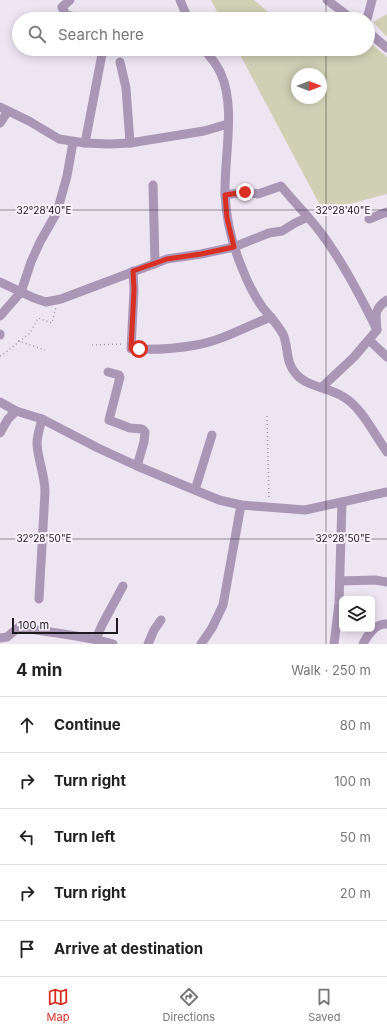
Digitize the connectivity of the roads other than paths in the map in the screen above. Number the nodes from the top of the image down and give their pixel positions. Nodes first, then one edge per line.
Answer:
1 (70, 0) edge
2 (180, 0) edge
3 (327, 0) edge
4 (372, 0) edge
5 (64, 12) edge
6 (185, 12) edge
7 (343, 12) edge
8 (369, 12) edge
9 (375, 38) edge
10 (387, 48) edge
11 (102, 56) edge
12 (210, 56) edge
13 (120, 62) dead end
14 (4, 109) edge
15 (0, 123) edge
16 (228, 124) junction
17 (73, 142) junction
18 (86, 143) junction
19 (130, 143) junction
20 (153, 186) dead end
21 (225, 195) junction
22 (387, 212) edge
23 (308, 217) junction
24 (369, 219) dead end
25 (234, 247) junction
26 (155, 264) junction
27 (133, 271) junction
28 (0, 282) edge
29 (21, 292) junction
30 (387, 300) edge
31 (0, 316) edge
32 (271, 317) junction
33 (377, 330) junction
34 (369, 340) junction
35 (387, 357) edge
36 (108, 372) dead end
37 (322, 388) junction
38 (0, 402) edge
39 (16, 412) junction
40 (42, 419) junction
41 (0, 433) edge
42 (212, 435) dead end
43 (387, 452) edge
44 (137, 466) junction
45 (195, 490) junction
46 (387, 492) edge
47 (342, 502) junction
48 (241, 505) junction
49 (340, 581) junction
50 (387, 582) edge
51 (123, 586) dead end
52 (39, 599) dead end
53 (162, 620) dead end
54 (387, 624) edge
55 (0, 638) edge
56 (96, 639) junction
57 (113, 644) edge
58 (148, 644) edge
59 (201, 644) edge
60 (334, 644) edge
61 (363, 644) edge

1 - 5 street
2 - 6 street
3 - 7 street
4 - 8 street
9 - 10 street
11 - 18 street
12 - 16 street
13 - 19 street
14 - 15 street
14 - 17 street
16 - 19 street
16 - 21 street
17 - 18 street
17 - 29 street
18 - 19 street
20 - 26 street
21 - 23 street
21 - 25 street
22 - 24 street
23 - 25 street
23 - 33 street
25 - 26 street
25 - 32 street
26 - 27 street
27 - 29 street
27 - 32 street
28 - 29 street
29 - 31 street
30 - 33 street
32 - 37 street
33 - 34 street
34 - 35 street
34 - 37 street
36 - 44 street
37 - 43 street
38 - 39 street
39 - 40 street
39 - 41 street
40 - 44 street
40 - 52 street
42 - 45 street
44 - 45 street
45 - 48 street
46 - 47 street
47 - 48 street
47 - 49 street
48 - 59 street
49 - 50 street
49 - 60 street
51 - 56 street
53 - 58 street
54 - 61 street
55 - 56 street
56 - 57 street

